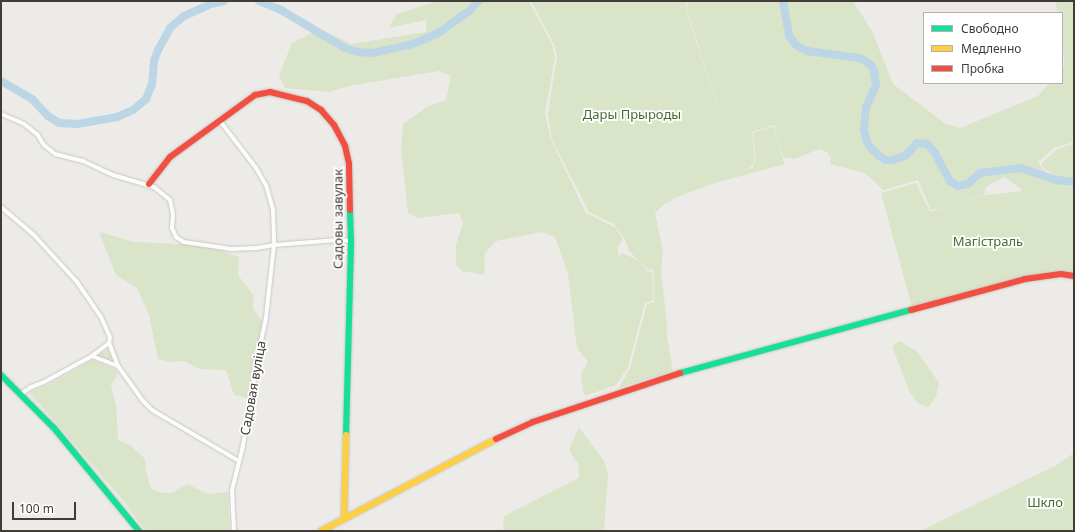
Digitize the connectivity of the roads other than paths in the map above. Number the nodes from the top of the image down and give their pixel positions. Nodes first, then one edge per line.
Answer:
1 (1, 114) edge
2 (220, 121) junction
3 (149, 184) junction
4 (1, 207) edge
5 (351, 242) junction
6 (274, 245) junction
7 (1074, 276) edge
8 (109, 343) junction
9 (92, 356) junction
10 (118, 366) junction
11 (1, 375) edge
12 (21, 394) junction
13 (239, 462) junction
14 (344, 519) junction
15 (139, 531) edge
16 (234, 531) edge
17 (321, 531) edge

1 - 3 street
2 - 3 street, Садовы завулак
2 - 5 street, Садовы завулак
2 - 6 street, Садовая вуліца
3 - 6 street
4 - 8 street
5 - 6 street
5 - 14 street, Садовы завулак
6 - 13 street, Садовая вуліца
7 - 14 street
8 - 9 street
8 - 10 street
9 - 10 street
9 - 12 street
10 - 13 street
11 - 12 street
12 - 15 street
13 - 16 street, Садовая вуліца
14 - 17 street

